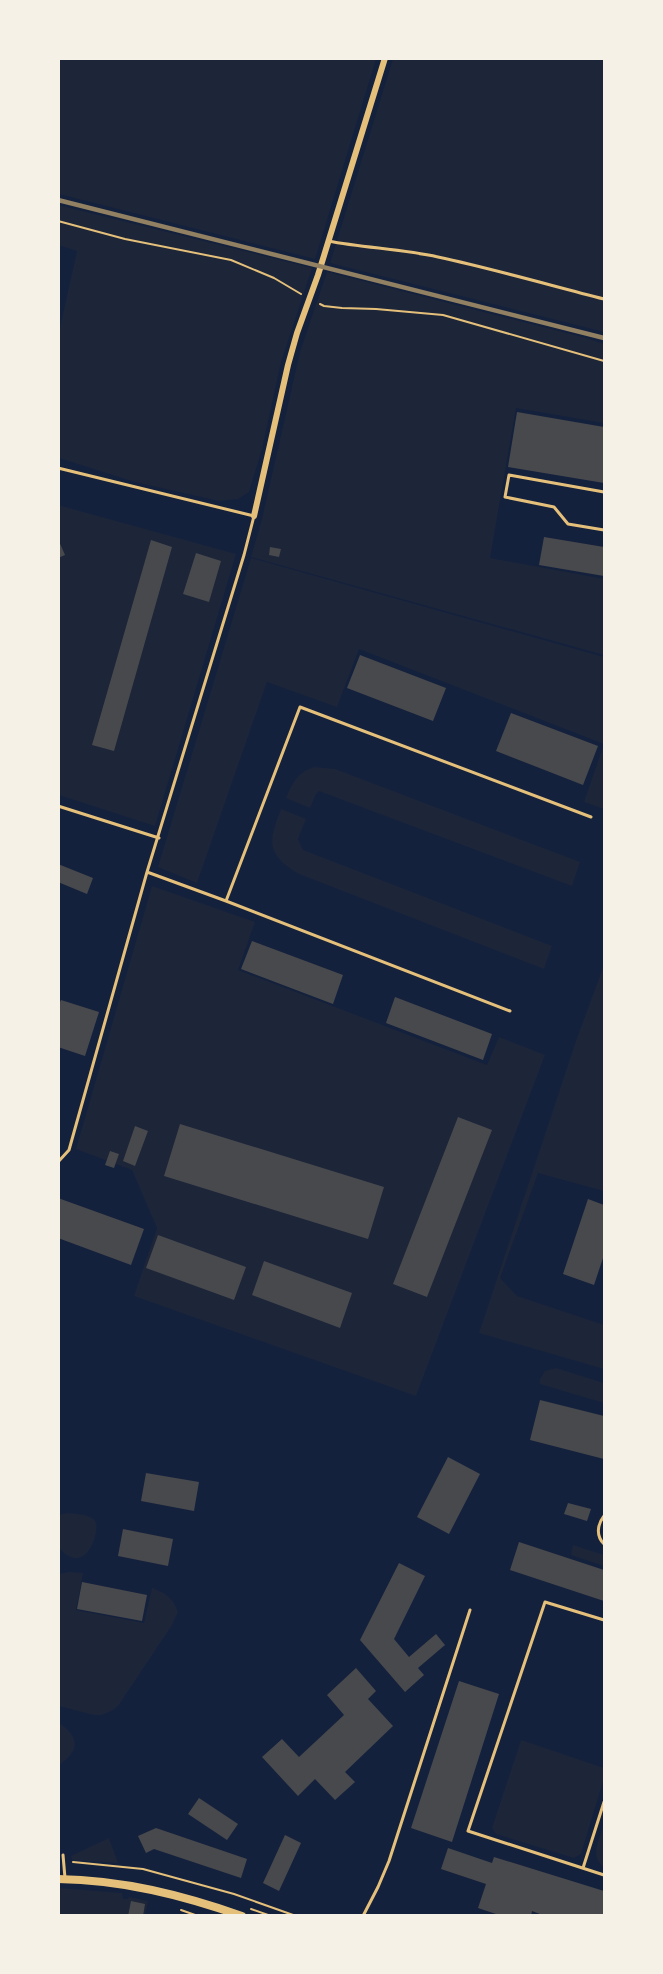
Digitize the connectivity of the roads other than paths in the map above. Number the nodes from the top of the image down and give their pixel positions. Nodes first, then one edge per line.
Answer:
1 (386, 58) edge
2 (328, 241) junction
3 (604, 299) edge
4 (58, 468) edge
5 (604, 492) edge
6 (254, 516) junction
7 (604, 530) edge
8 (58, 806) edge
9 (591, 818) dead end
10 (159, 838) junction
11 (147, 872) junction
12 (226, 901) junction
13 (510, 1011) dead end
14 (58, 1162) edge
15 (604, 1516) edge
16 (604, 1544) edge
17 (471, 1610) dead end
18 (604, 1620) edge
19 (604, 1803) edge
20 (63, 1855) dead end
21 (583, 1868) junction
22 (604, 1875) edge
23 (62, 1880) edge
24 (242, 1916) edge
25 (363, 1916) edge

1 - 2 street
2 - 3 lane
2 - 6 street
4 - 6 lane
5 - 7 lane
6 - 10 lane
8 - 10 lane
9 - 12 lane
10 - 11 lane
11 - 12 lane
11 - 14 lane
12 - 13 lane
15 - 16 lane
17 - 25 lane
18 - 21 lane
19 - 21 lane
20 - 23 lane
21 - 22 lane
23 - 24 street

